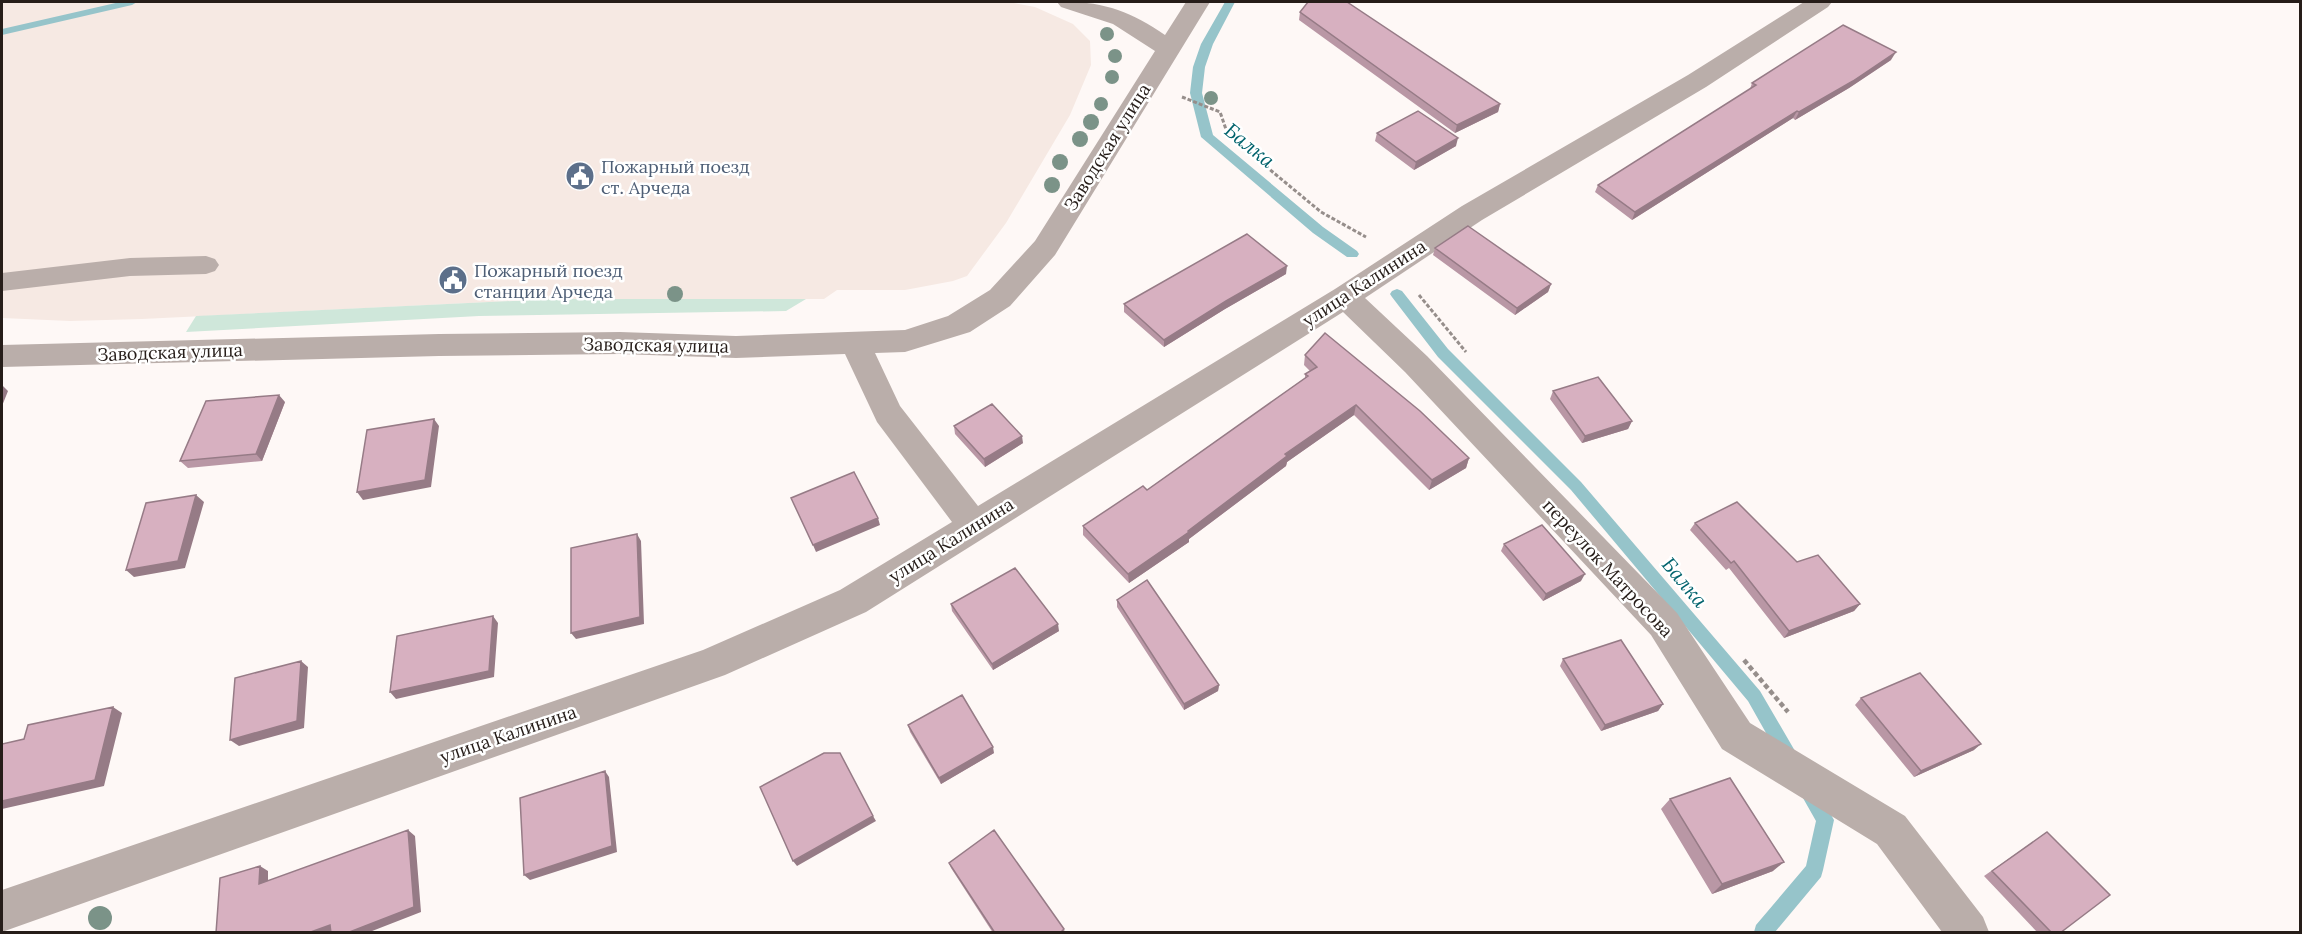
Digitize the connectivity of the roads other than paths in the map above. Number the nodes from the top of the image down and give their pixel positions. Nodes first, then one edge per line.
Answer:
1 (1069, 2) edge
2 (1198, 2) edge
3 (1820, 2) edge
4 (1168, 49) junction
5 (206, 265) dead end
6 (2, 282) edge
7 (1345, 297) junction
8 (855, 344) junction
9 (2, 356) edge
10 (974, 526) junction
11 (2, 910) edge
12 (1968, 933) edge

1 - 4 street
2 - 4 street, Заводская улица
3 - 7 street, улица Калинина
4 - 8 street, Заводская улица
5 - 6 lane
7 - 10 street, улица Калинина
7 - 12 street, переулок Матросова
8 - 9 street, Заводская улица
8 - 10 street
10 - 11 street, улица Калинина

